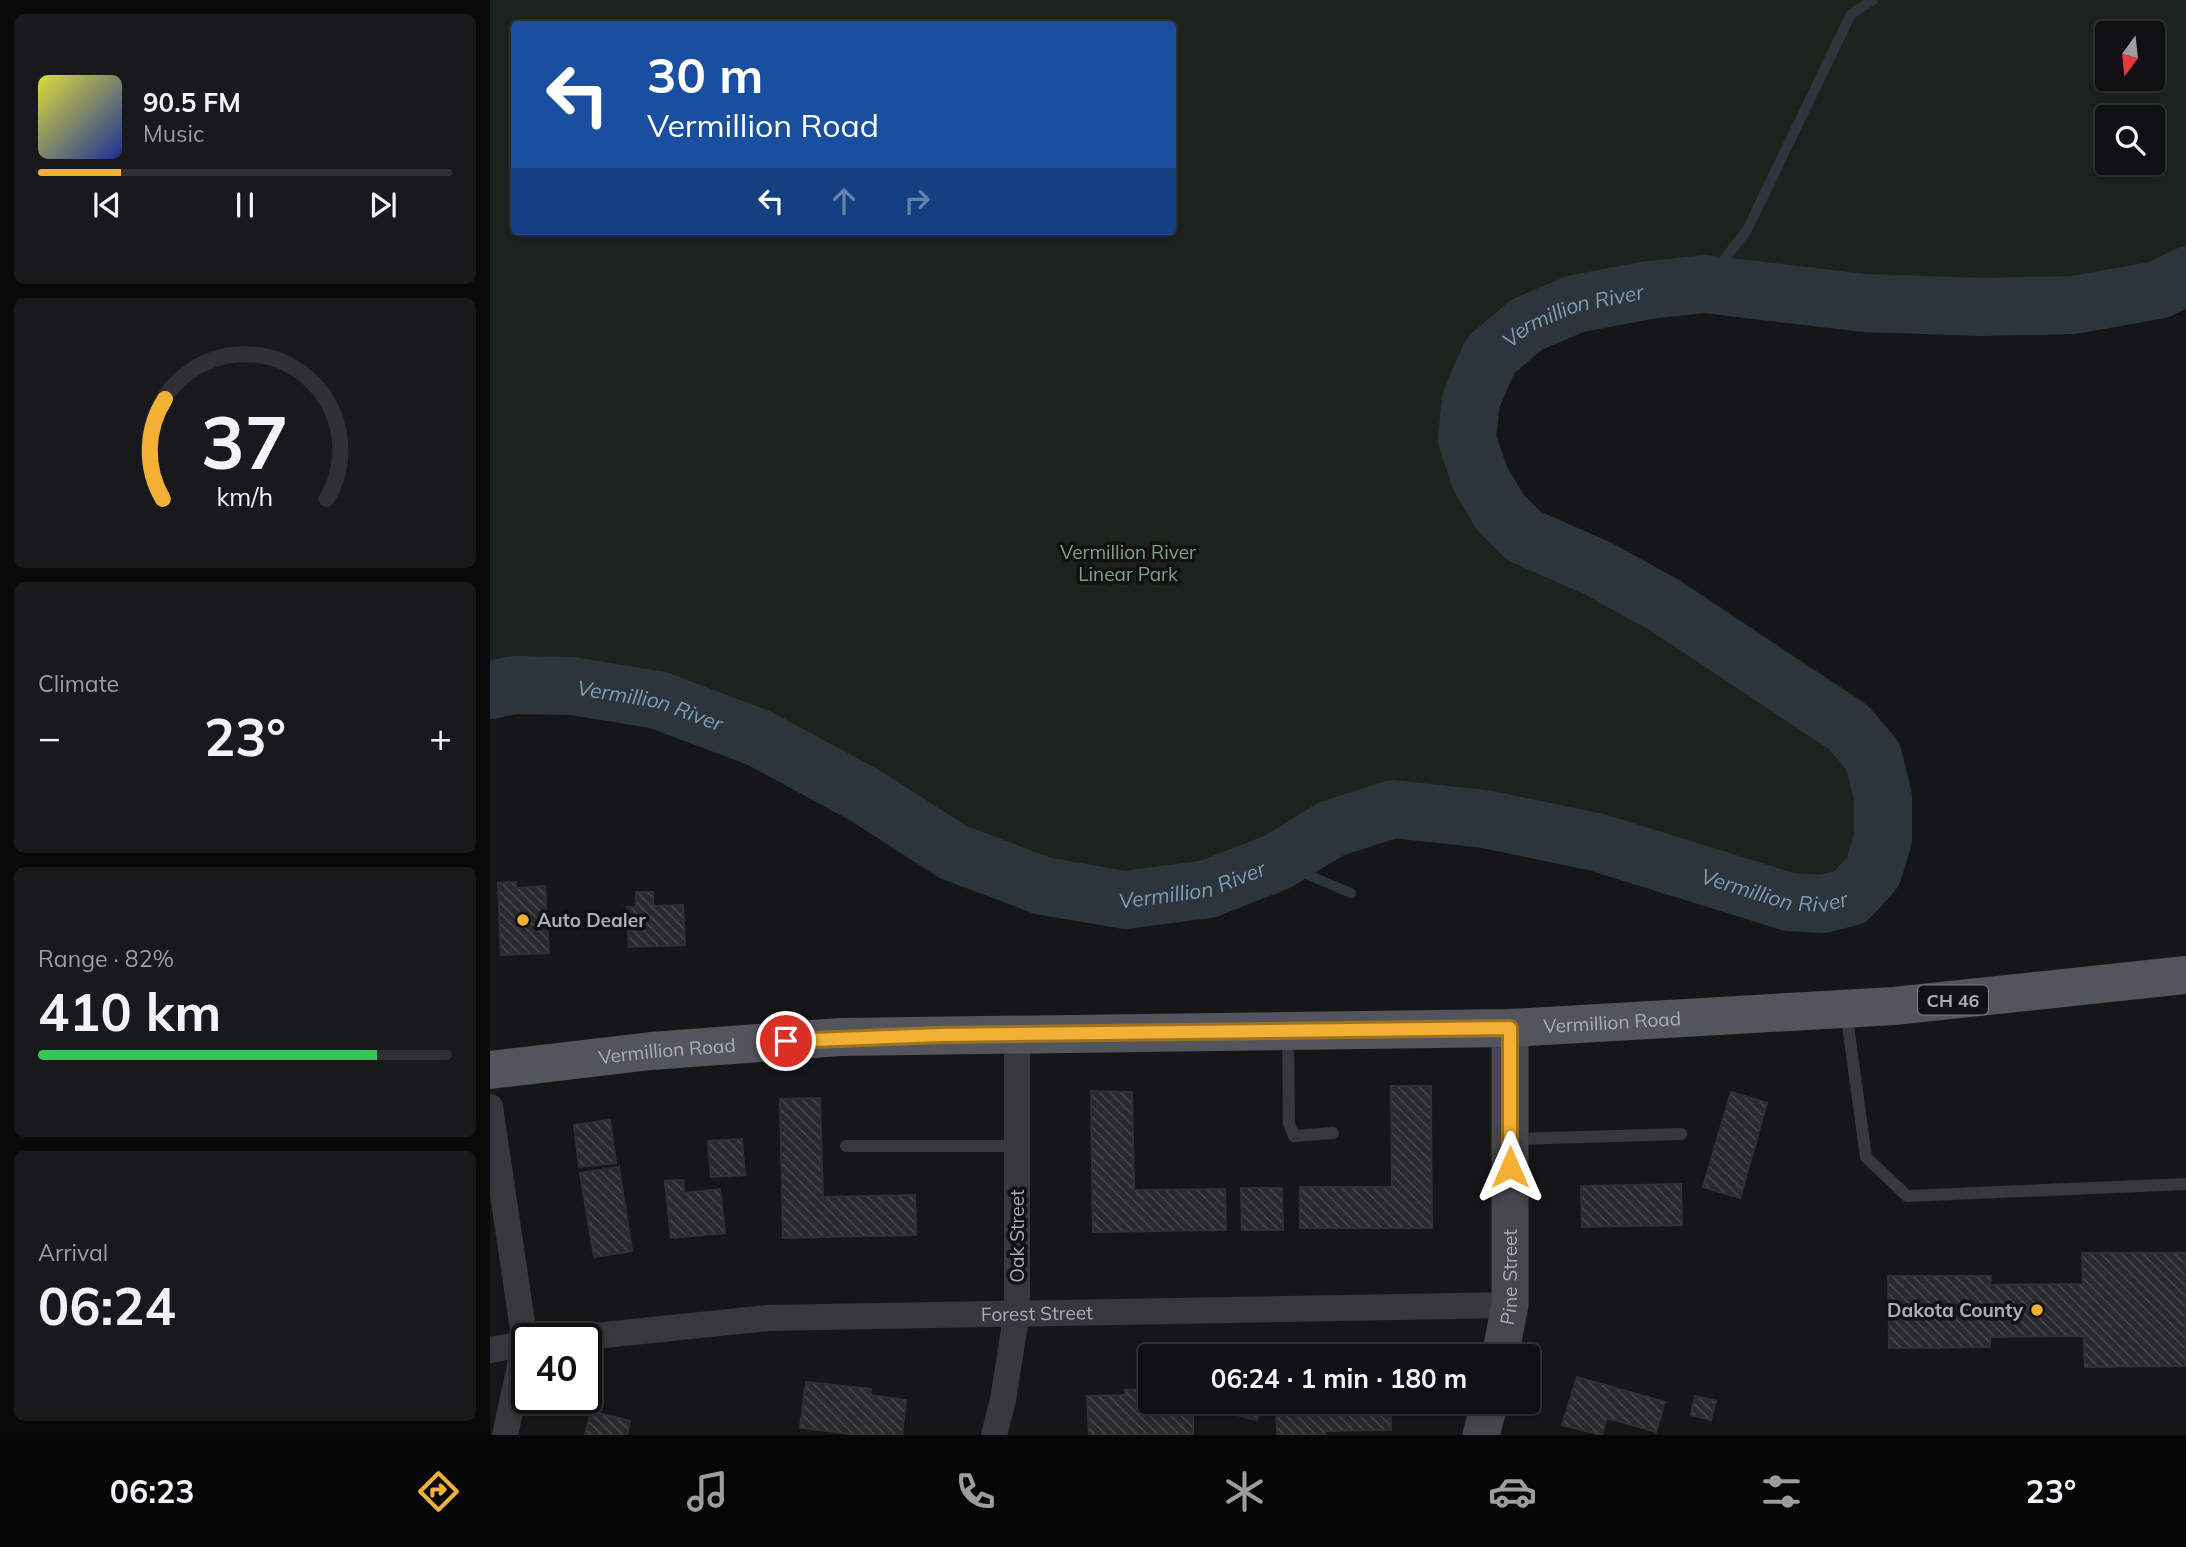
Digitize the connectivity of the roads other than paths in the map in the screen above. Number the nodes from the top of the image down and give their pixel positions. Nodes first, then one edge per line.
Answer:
1 (2186, 975) edge
2 (1845, 1009) junction
3 (1510, 1028) junction
4 (1288, 1031) junction
5 (1017, 1034) junction
6 (490, 1070) edge
7 (490, 1107) edge
8 (1333, 1133) dead end
9 (1681, 1134) dead end
10 (1510, 1140) junction
11 (846, 1146) dead end
12 (1017, 1146) junction
13 (2186, 1184) edge
14 (1510, 1304) junction
15 (1017, 1311) junction
16 (523, 1323) edge
17 (602, 1335) edge
18 (1502, 1344) edge
19 (511, 1346) edge
20 (490, 1350) edge
21 (511, 1409) edge
22 (1487, 1414) edge
23 (505, 1435) edge
24 (994, 1435) edge
25 (1481, 1435) edge

1 - 2 main road, Vermillion Road / CH 46
2 - 3 main road, Vermillion Road / CH 46
2 - 13 lane
3 - 4 main road, Vermillion Road / CH 46
3 - 10 street, Pine Street
4 - 5 main road, Vermillion Road / CH 46
4 - 8 lane
5 - 6 main road, Vermillion Road / CH 46
5 - 12 street, Oak Street
7 - 16 street
9 - 10 lane
10 - 14 street, Pine Street
11 - 12 lane
12 - 15 street, Oak Street
14 - 15 street, Forest Street
14 - 18 street, Pine Street
15 - 17 street, Forest Street
15 - 24 street, Oak Street
19 - 20 street
21 - 23 street
22 - 25 street

